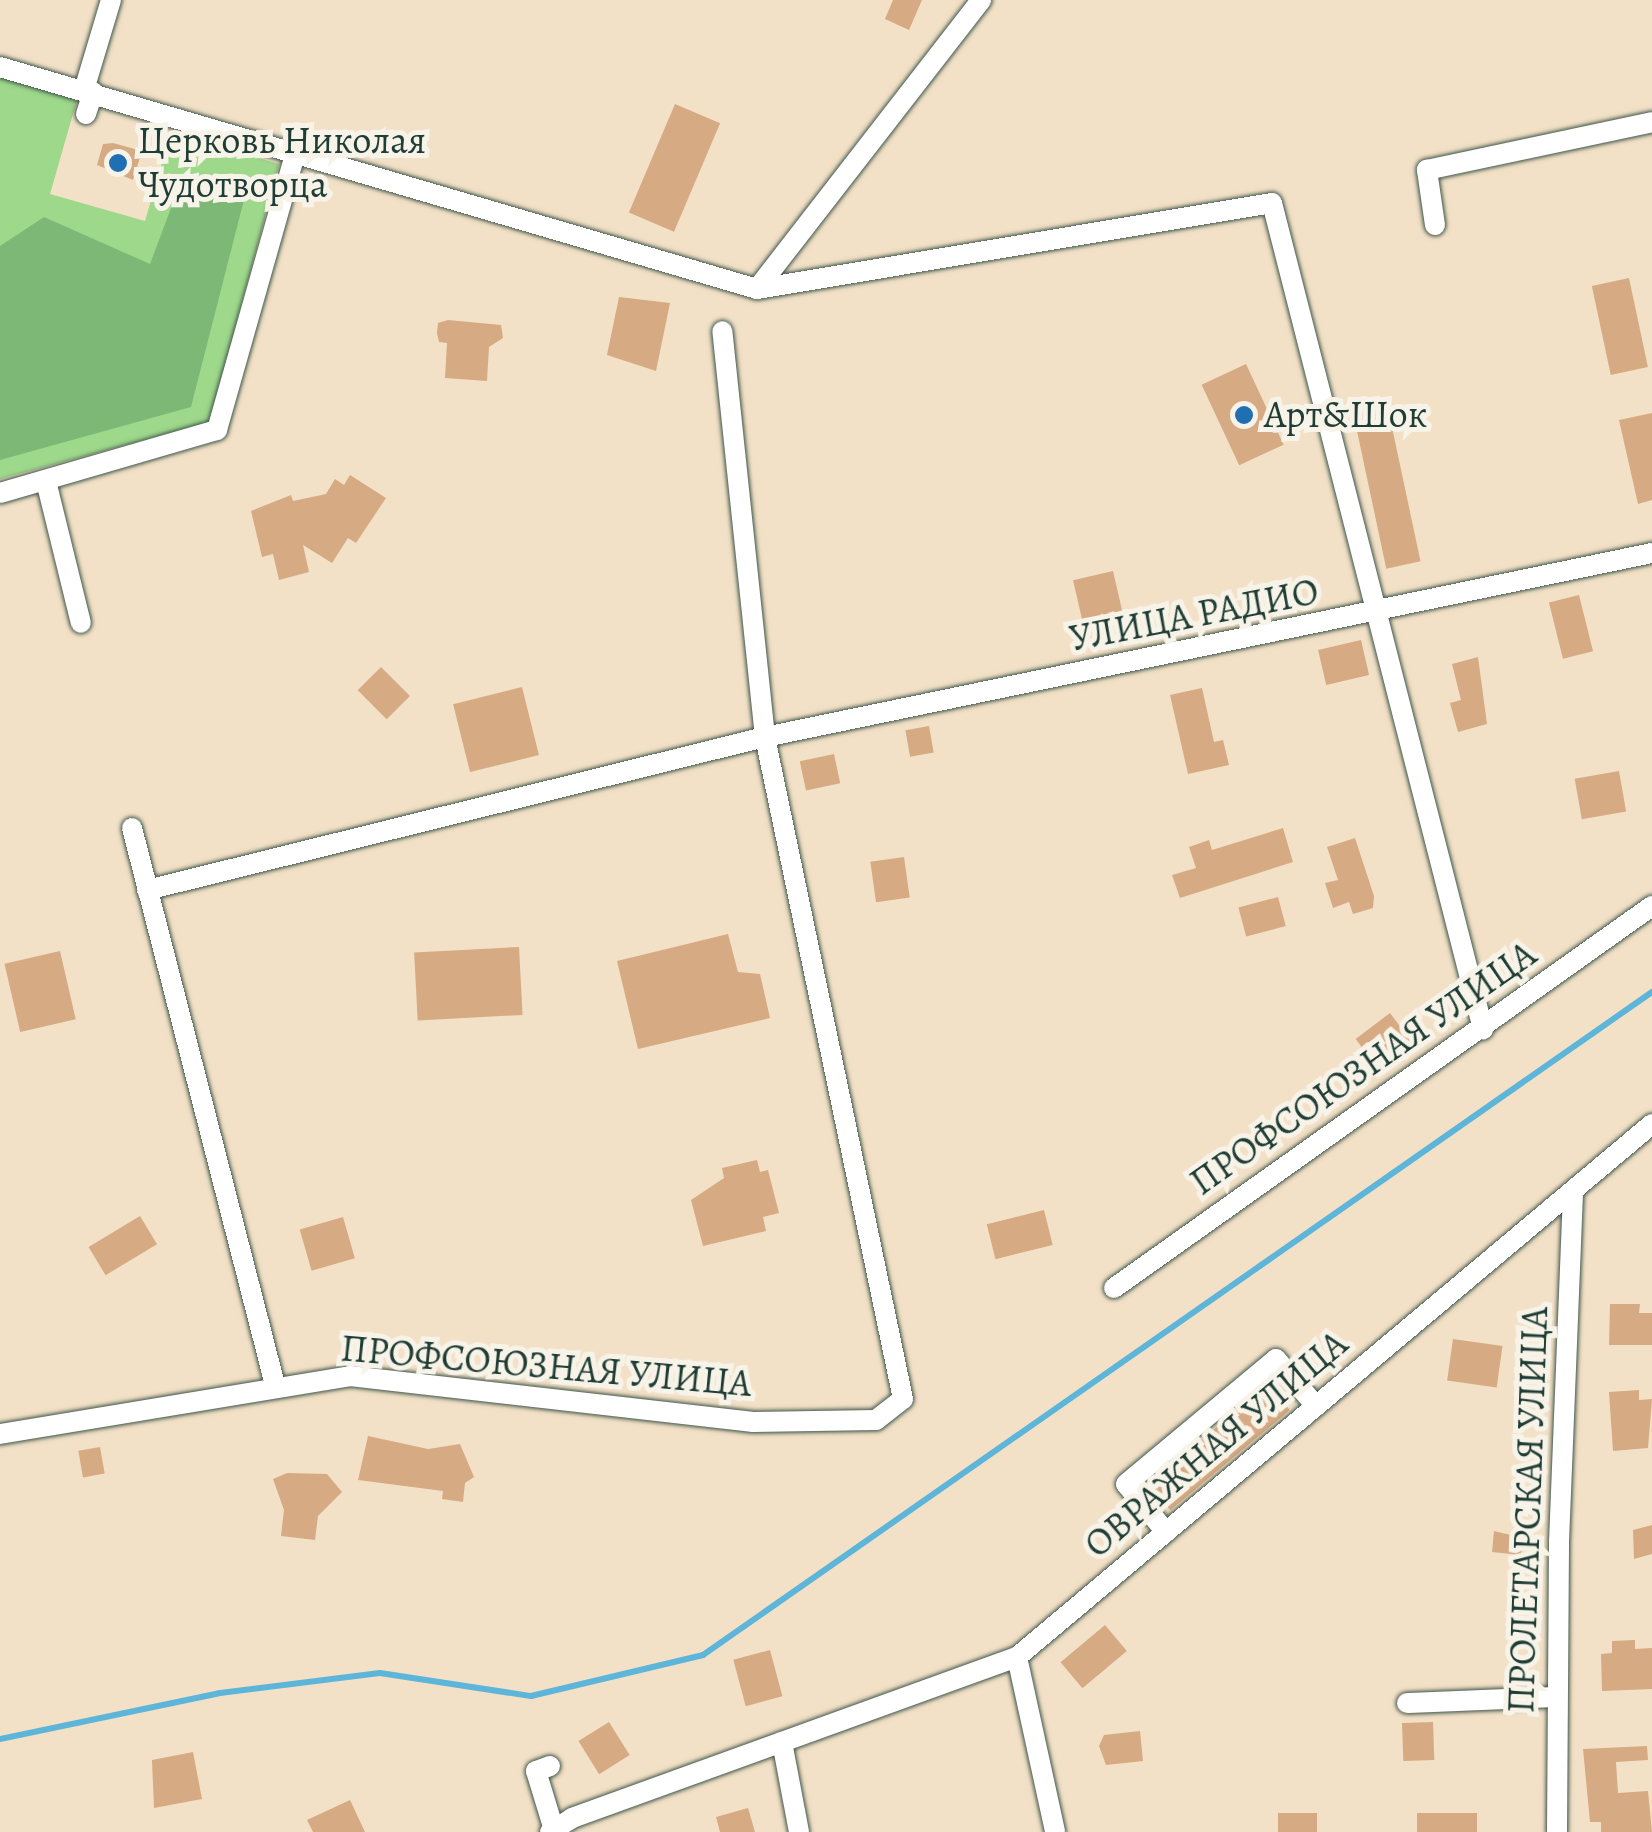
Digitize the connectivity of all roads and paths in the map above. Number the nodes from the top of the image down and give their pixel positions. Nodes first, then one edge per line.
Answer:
1 (111, 0) edge
2 (982, 0) edge
3 (0, 67) edge
4 (88, 91) junction
5 (86, 114) dead end
6 (1652, 122) edge
7 (296, 150) junction
8 (1435, 224) dead end
9 (757, 290) junction
10 (722, 331) dead end
11 (46, 481) junction
12 (0, 493) edge
13 (1652, 553) edge
14 (1374, 614) junction
15 (82, 623) dead end
16 (757, 739) junction
17 (132, 828) dead end
18 (148, 890) junction
19 (1652, 906) edge
20 (1483, 1029) junction
21 (1652, 1124) edge
22 (1573, 1190) junction
23 (1114, 1288) dead end
24 (275, 1385) junction
25 (1316, 1406) junction
26 (0, 1434) edge
27 (1166, 1532) junction
28 (1017, 1657) junction
29 (1558, 1697) junction
30 (1408, 1703) dead end
31 (782, 1742) junction
32 (550, 1766) dead end
33 (563, 1828) edge
34 (799, 1832) edge
35 (1055, 1832) edge
36 (1556, 1832) edge

1 - 4 street
2 - 9 street
3 - 4 street
4 - 5 street
4 - 7 street
6 - 8 street
7 - 9 street
7 - 11 street
9 - 14 street
10 - 16 street
11 - 12 street
11 - 15 street
13 - 14 street, УЛИЦА РАДИО
14 - 16 street, УЛИЦА РАДИО
14 - 20 street
16 - 18 street, УЛИЦА РАДИО
16 - 24 street, ПРОФСОЮЗНАЯ УЛИЦА
17 - 18 street
18 - 24 street
19 - 20 street, ПРОФСОЮЗНАЯ УЛИЦА
20 - 23 street, ПРОФСОЮЗНАЯ УЛИЦА
21 - 22 street, ОВРАЖНАЯ УЛИЦА
22 - 25 street, ОВРАЖНАЯ УЛИЦА
22 - 29 street, ПРОЛЕТАРСКАЯ УЛИЦА
24 - 26 street, ПРОФСОЮЗНАЯ УЛИЦА
25 - 27 street, ОВРАЖНАЯ УЛИЦА
25 - 27 street
27 - 28 street, ОВРАЖНАЯ УЛИЦА
28 - 31 street, ОВРАЖНАЯ УЛИЦА
28 - 35 street
29 - 30 street
29 - 36 street, ПРОЛЕТАРСКАЯ УЛИЦА
31 - 33 street, ОВРАЖНАЯ УЛИЦА
31 - 34 street
32 - 33 street

